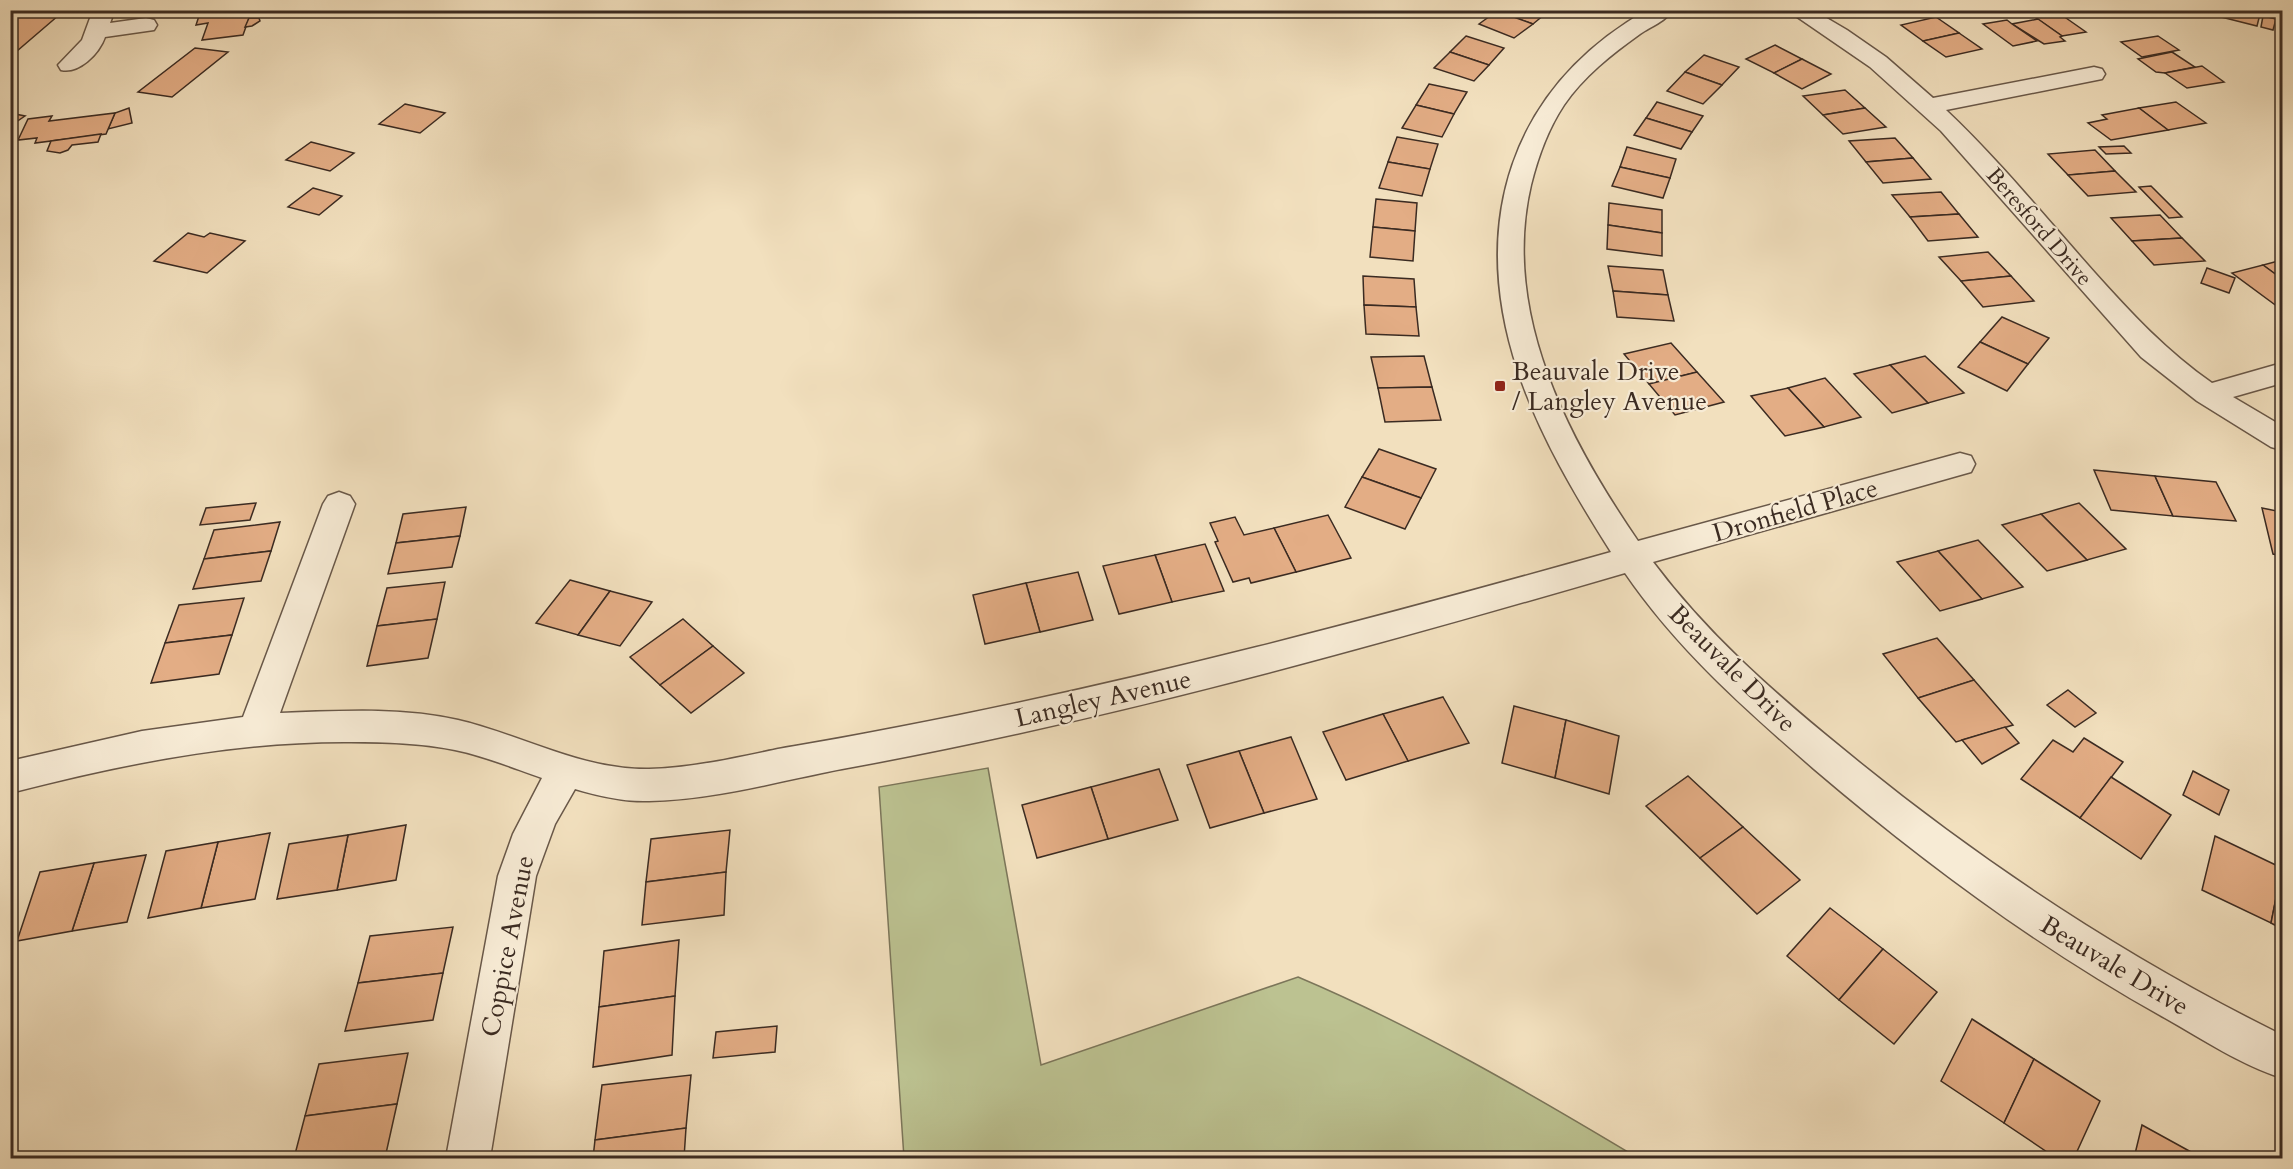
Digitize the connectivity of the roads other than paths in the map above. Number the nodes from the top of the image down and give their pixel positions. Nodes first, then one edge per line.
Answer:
1 (104, 10) edge
2 (1663, 10) edge
3 (1797, 10) edge
4 (146, 25) dead end
5 (96, 32) junction
6 (69, 65) dead end
7 (2094, 74) dead end
8 (1929, 106) junction
9 (2283, 373) edge
10 (2207, 394) junction
11 (2283, 439) edge
12 (1960, 464) dead end
13 (339, 504) dead end
14 (1630, 557) junction
15 (256, 730) junction
16 (567, 770) junction
17 (10, 777) edge
18 (2283, 1057) edge
19 (468, 1158) edge

1 - 5 street
2 - 14 street, Beauvale Drive
3 - 8 street, Beresford Drive
4 - 5 street
5 - 6 street
7 - 8 street
8 - 10 street, Beresford Drive
9 - 10 street
10 - 11 street, Beresford Drive
12 - 14 street, Dronfield Place
13 - 15 street
14 - 16 street, Langley Avenue
14 - 18 street, Beauvale Drive
15 - 16 street
15 - 17 street
16 - 19 street, Coppice Avenue

